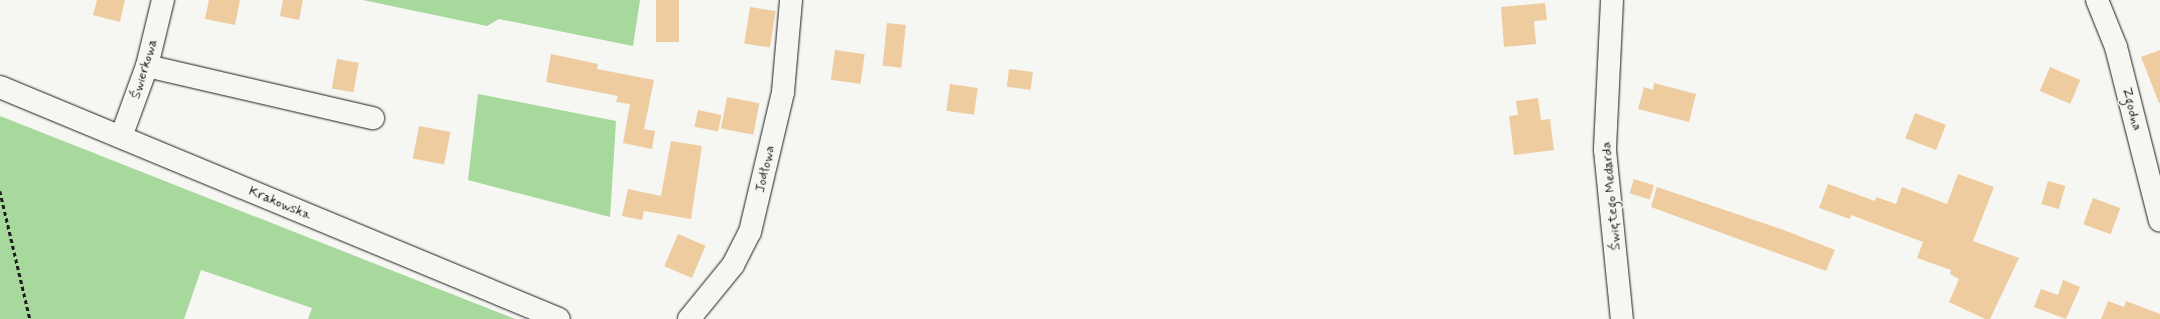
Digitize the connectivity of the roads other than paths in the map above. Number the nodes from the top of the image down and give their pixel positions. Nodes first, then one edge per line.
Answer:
1 (163, 0) edge
2 (791, 0) edge
3 (1612, 0) edge
4 (2097, 0) edge
5 (147, 66) junction
6 (0, 87) edge
7 (373, 118) dead end
8 (121, 137) junction
9 (2160, 221) edge
10 (559, 319) edge
11 (689, 319) edge
12 (1622, 319) edge

1 - 5 street, Świerkowa
2 - 11 street, Jodłowa
3 - 12 street, Świętego Medarda
4 - 9 street, Zgodna
5 - 7 street
5 - 8 street, Świerkowa
6 - 8 street, Krakowska
8 - 10 street, Krakowska

